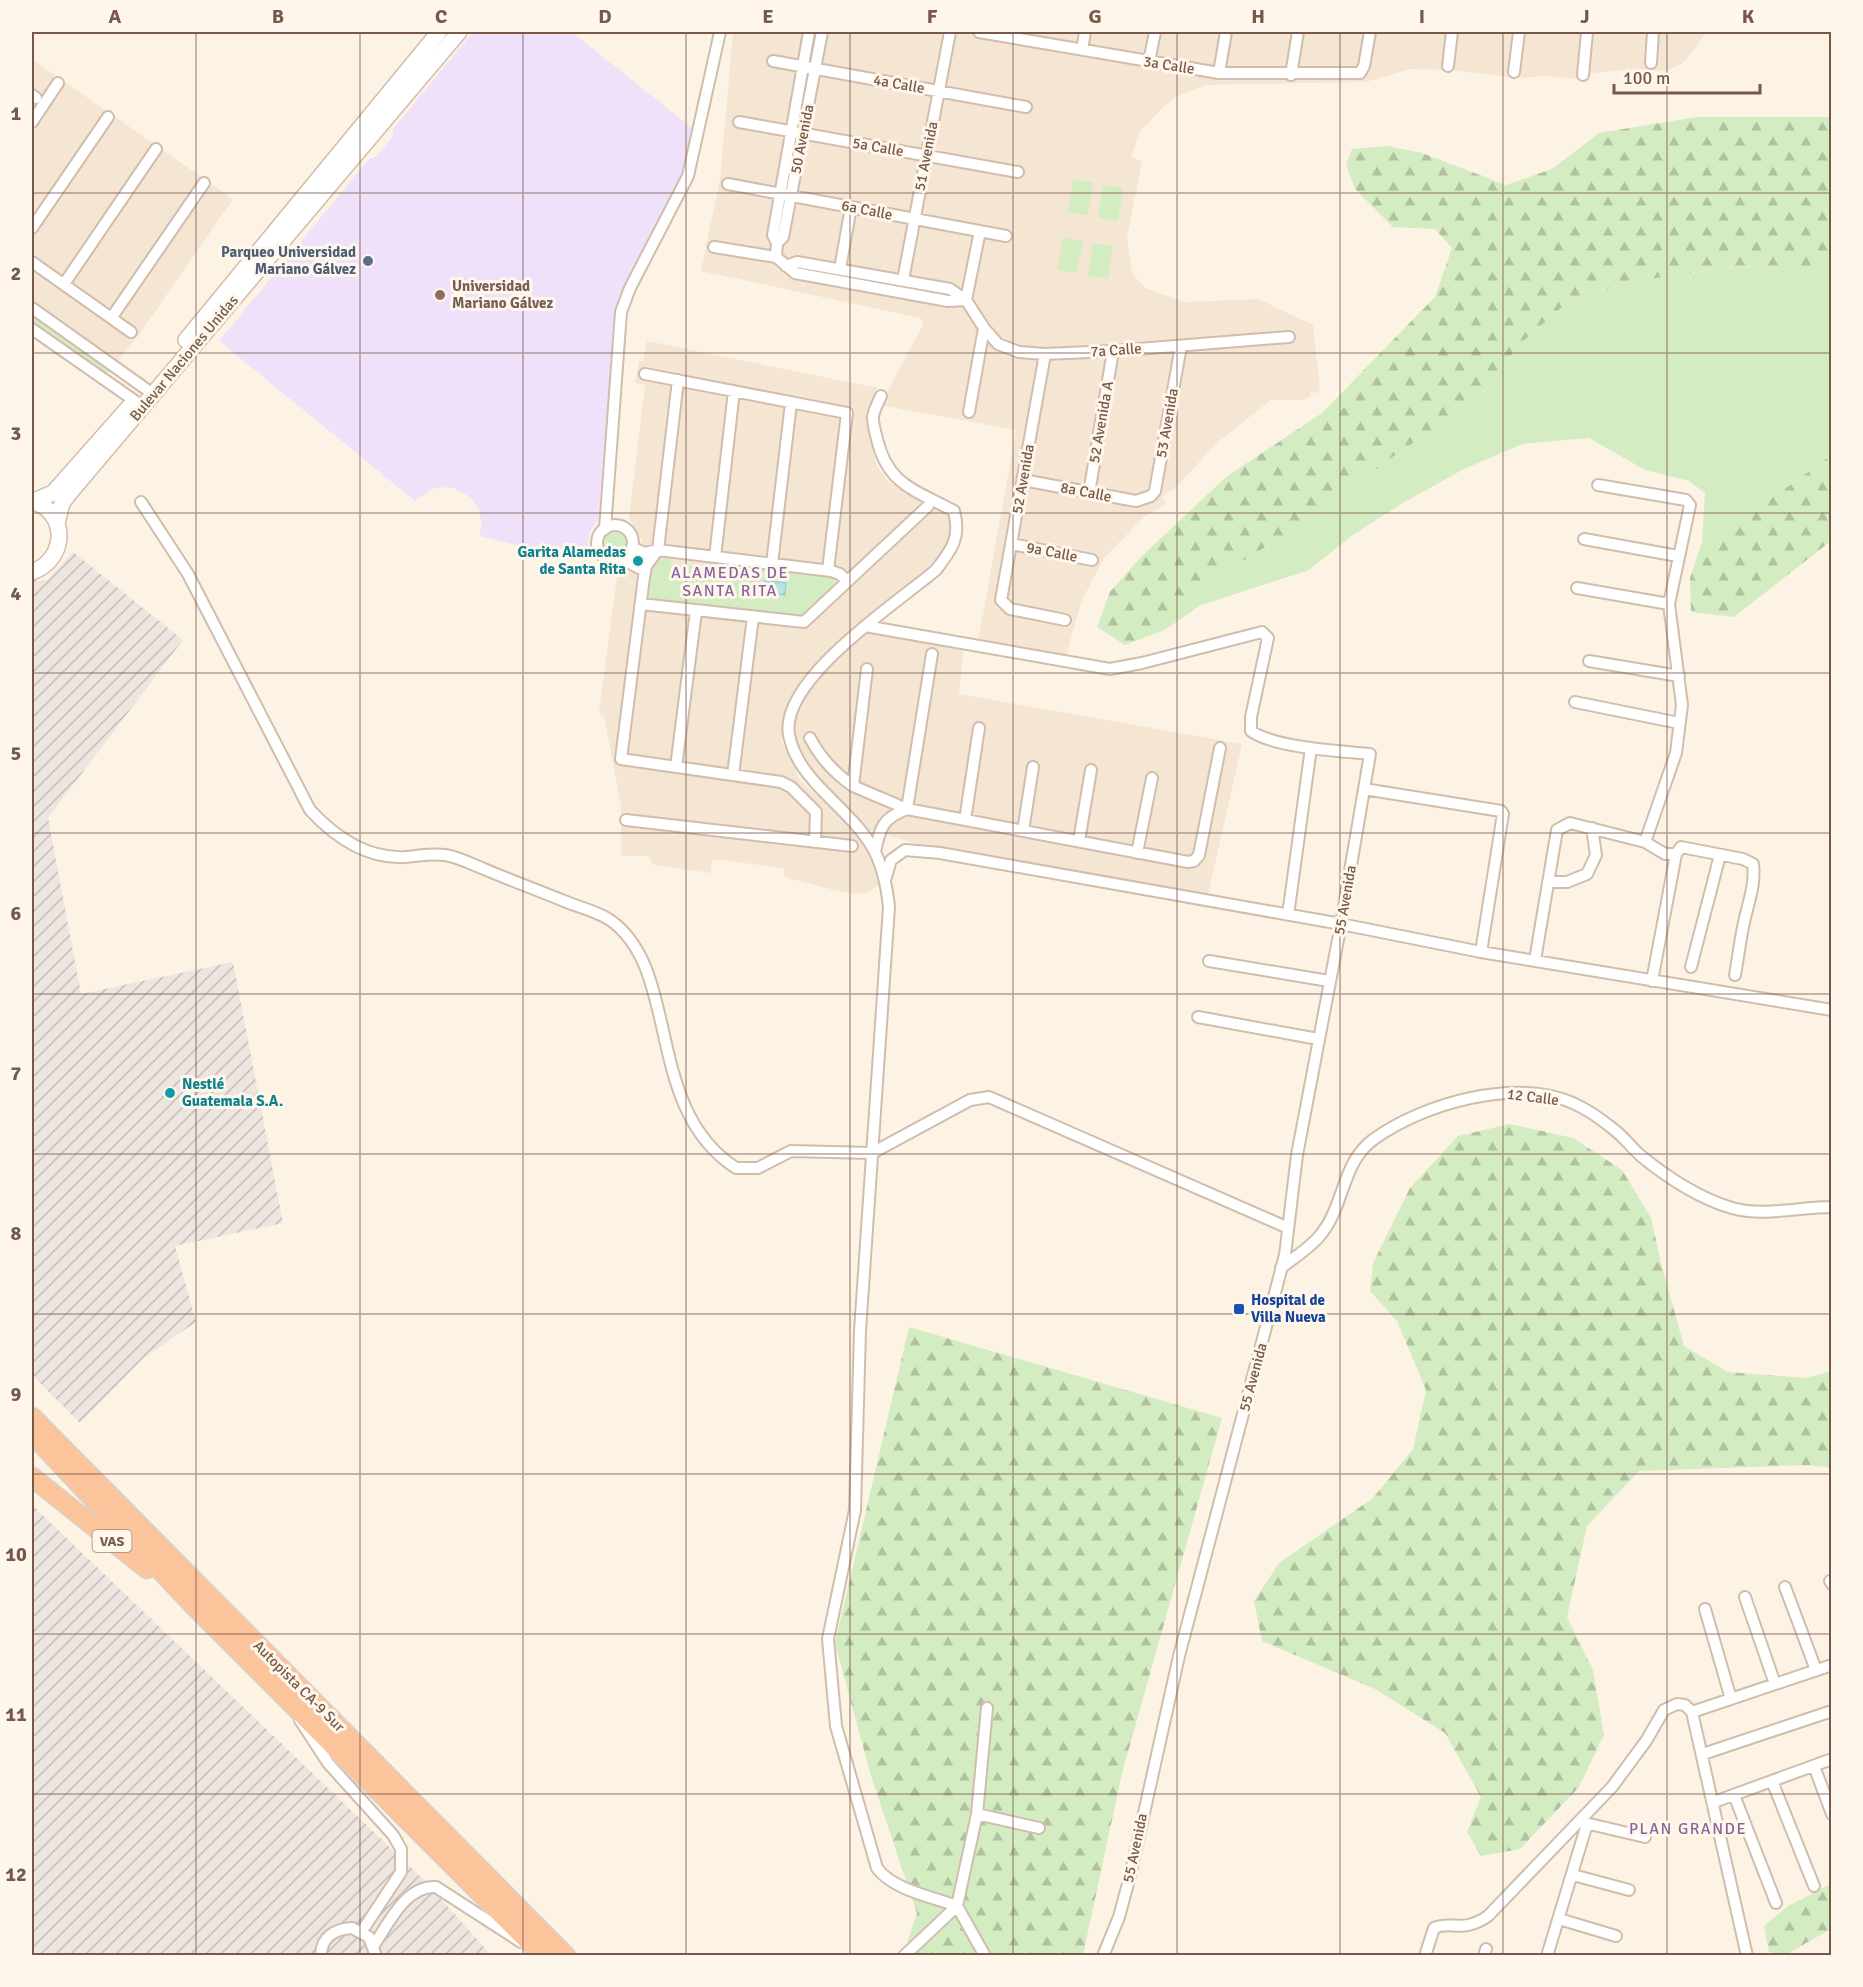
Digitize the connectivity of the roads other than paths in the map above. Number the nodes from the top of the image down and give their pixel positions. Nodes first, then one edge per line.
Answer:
1 (440, 32) edge
2 (459, 32) edge
3 (720, 32) edge
4 (809, 32) edge
5 (822, 32) edge
6 (950, 32) edge
7 (979, 32) edge
8 (1085, 32) edge
9 (1155, 32) edge
10 (1226, 32) edge
11 (1299, 32) edge
12 (1370, 32) edge
13 (1452, 32) edge
14 (1519, 32) edge
15 (1587, 32) edge
16 (1653, 32) edge
17 (1016, 35) edge
18 (1082, 50) junction
19 (773, 61) dead end
20 (1149, 62) junction
21 (1651, 63) dead end
22 (802, 66) junction
23 (1448, 66) dead end
24 (815, 69) junction
25 (1514, 72) dead end
26 (1219, 73) junction
27 (1291, 75) junction
28 (1583, 75) dead end
29 (58, 83) dead end
30 (939, 91) junction
31 (1026, 107) dead end
32 (108, 117) dead end
33 (32, 122) edge
34 (738, 122) dead end
35 (791, 131) junction
36 (803, 134) junction
37 (156, 149) dead end
38 (926, 155) junction
39 (1018, 172) dead end
40 (204, 183) dead end
41 (728, 184) dead end
42 (786, 195) junction
43 (851, 207) junction
44 (915, 218) junction
45 (32, 228) edge
46 (980, 231) junction
47 (1006, 236) dead end
48 (714, 247) dead end
49 (776, 257) junction
50 (32, 262) edge
51 (786, 266) junction
52 (840, 269) junction
53 (903, 280) junction
54 (64, 284) junction
55 (966, 300) junction
56 (32, 308) edge
57 (112, 317) junction
58 (984, 328) junction
59 (32, 329) edge
60 (131, 332) dead end
61 (1290, 338) dead end
62 (1181, 346) junction
63 (1113, 351) junction
64 (1045, 354) junction
65 (645, 374) dead end
66 (678, 380) junction
67 (146, 389) junction
68 (734, 391) junction
69 (881, 396) dead end
70 (135, 401) junction
71 (791, 403) junction
72 (969, 412) dead end
73 (1023, 480) junction
74 (1598, 485) dead end
75 (1089, 492) junction
76 (1149, 499) joint
77 (33, 501) edge
78 (141, 502) dead end
79 (606, 505) junction
80 (927, 506) dead end
81 (57, 523) junction
82 (616, 525) junction
83 (605, 529) junction
84 (1584, 539) dead end
85 (1012, 544) junction
86 (632, 547) junction
87 (658, 550) junction
88 (715, 556) junction
89 (1678, 556) junction
90 (622, 559) junction
91 (1092, 560) dead end
92 (772, 564) junction
93 (828, 570) junction
94 (645, 571) junction
95 (32, 572) edge
96 (847, 581) junction
97 (1577, 588) dead end
98 (641, 604) junction
99 (1669, 604) junction
100 (696, 611) junction
101 (753, 617) junction
102 (1065, 620) dead end
103 (865, 627) junction
104 (932, 654) dead end
105 (1589, 661) dead end
106 (867, 669) dead end
107 (1679, 676) junction
108 (1575, 702) dead end
109 (1679, 723) junction
110 (979, 728) dead end
111 (810, 738) dead end
112 (1220, 748) dead end
113 (1311, 748) junction
114 (676, 767) junction
115 (1033, 767) dead end
116 (1091, 770) dead end
117 (733, 775) junction
118 (1152, 778) dead end
119 (852, 786) junction
120 (1364, 789) junction
121 (907, 809) junction
122 (626, 820) dead end
123 (965, 820) junction
124 (1592, 828) junction
125 (1023, 831) junction
126 (1079, 841) junction
127 (815, 842) junction
128 (1645, 842) junction
129 (852, 846) dead end
130 (875, 852) junction
131 (1137, 853) junction
132 (1676, 854) junction
133 (1720, 855) junction
134 (886, 877) junction
135 (1548, 882) junction
136 (1288, 915) junction
137 (1341, 924) junction
138 (1481, 952) junction
139 (1535, 960) junction
140 (1209, 961) dead end
141 (1691, 967) dead end
142 (1735, 975) dead end
143 (1329, 981) junction
144 (1652, 981) junction
145 (1832, 1010) edge
146 (1198, 1017) dead end
147 (1318, 1039) junction
148 (872, 1153) junction
149 (1832, 1207) edge
150 (1287, 1227) junction
151 (1280, 1269) junction
152 (32, 1417) edge
153 (32, 1434) edge
154 (32, 1477) edge
155 (1785, 1587) dead end
156 (1745, 1597) dead end
157 (193, 1605) junction
158 (1705, 1609) dead end
159 (1832, 1665) edge
160 (1816, 1670) junction
161 (1775, 1684) junction
162 (1731, 1699) junction
163 (290, 1701) junction
164 (987, 1708) dead end
165 (1832, 1711) edge
166 (1692, 1712) junction
167 (1703, 1754) junction
168 (1832, 1759) edge
169 (1814, 1766) junction
170 (1772, 1781) junction
171 (1734, 1795) junction
172 (1714, 1802) junction
173 (977, 1814) junction
174 (1832, 1814) edge
175 (1582, 1822) junction
176 (1039, 1828) dead end
177 (1645, 1837) dead end
178 (1573, 1875) junction
179 (1814, 1886) dead end
180 (1629, 1890) dead end
181 (1776, 1903) dead end
182 (957, 1906) junction
183 (1559, 1919) junction
184 (362, 1931) junction
185 (1616, 1936) dead end
186 (375, 1950) edge
187 (321, 1956) edge
188 (542, 1956) edge
189 (566, 1956) edge
190 (904, 1956) edge
191 (985, 1956) edge
192 (1103, 1956) edge
193 (1425, 1956) edge
194 (1547, 1956) edge
195 (1747, 1956) edge

1 - 67 main road, Bulevar Naciones Unidas
2 - 81 main road, Bulevar Naciones Unidas
3 - 79 street
4 - 22 street, 50 Avenida
5 - 24 street, 50 Avenida
6 - 30 street, 51 Avenida
7 - 17 street, 3a Calle
8 - 18 street
9 - 20 street
10 - 26 street
11 - 27 street
12 - 27 street, 3a Calle
13 - 23 street
14 - 25 street
15 - 28 street
16 - 21 street
17 - 18 street, 3a Calle
18 - 20 street, 3a Calle
19 - 22 street, 4a Calle
20 - 26 street, 3a Calle
22 - 24 street, 4a Calle
22 - 35 street, 50 Avenida
24 - 30 street, 4a Calle
24 - 36 street, 50 Avenida
26 - 27 street, 3a Calle
29 - 33 street
30 - 31 street, 4a Calle
30 - 38 street, 51 Avenida
32 - 45 street
34 - 35 street, 5a Calle
35 - 36 street, 5a Calle
35 - 42 street, 50 Avenida
36 - 38 street, 5a Calle
36 - 42 street, 50 Avenida
37 - 54 street
38 - 39 street, 5a Calle
38 - 44 street, 51 Avenida
40 - 57 street
41 - 42 street, 6a Calle
42 - 43 street, 6a Calle
42 - 49 street, 50 Avenida
43 - 44 street, 6a Calle
43 - 52 street
44 - 46 street, 6a Calle
44 - 53 street, 51 Avenida
46 - 47 street, 6a Calle
46 - 55 street
48 - 49 street
49 - 51 street
50 - 54 street
51 - 52 street
51 - 55 street
52 - 53 street
53 - 55 street
54 - 57 street
55 - 58 street, 7a Calle
56 - 67 street
57 - 60 street
58 - 64 street, 7a Calle
58 - 72 street
59 - 70 street
61 - 62 street, 7a Calle
62 - 63 street, 7a Calle
62 - 76 street, 53 Avenida
63 - 64 street, 7a Calle
63 - 75 street, 52 Avenida A
64 - 73 street, 52 Avenida
65 - 66 street
66 - 68 street
66 - 87 street
67 - 70 main road, Bulevar Naciones Unidas
68 - 71 street
68 - 88 street
69 - 103 street
70 - 77 main road, Bulevar Naciones Unidas
71 - 92 street
71 - 93 street
73 - 75 street, 8a Calle
73 - 85 street, 52 Avenida
74 - 89 street
75 - 76 street, 8a Calle
77 - 81 main road
78 - 148 street
79 - 82 street
79 - 83 street
80 - 96 street
81 - 95 main road
82 - 83 street
82 - 86 street
83 - 90 street
84 - 89 street
85 - 91 street, 9a Calle
85 - 102 street, 52 Avenida
86 - 87 street
86 - 90 street
87 - 88 street
87 - 94 street
88 - 92 street
89 - 99 street
90 - 94 street
92 - 93 street
93 - 96 street
94 - 98 street
96 - 101 street
97 - 99 street
98 - 100 street
98 - 114 street
99 - 107 street
100 - 101 street
100 - 114 street
101 - 117 street
103 - 113 street
103 - 130 street
104 - 121 street
105 - 107 street
106 - 119 street
107 - 109 street
108 - 109 street
109 - 128 street
110 - 123 street
111 - 119 street
112 - 131 street
113 - 120 street, 55 Avenida
113 - 136 street
114 - 117 street
115 - 125 street
116 - 126 street
117 - 127 street
118 - 131 street
119 - 121 street
120 - 137 street, 55 Avenida
120 - 138 street
121 - 123 street
121 - 130 street
122 - 127 street
123 - 125 street
124 - 128 street
124 - 135 street
124 - 135 street
125 - 126 street
126 - 131 street
127 - 129 street
128 - 132 street
130 - 134 street
132 - 133 street
132 - 144 street
133 - 141 street
133 - 142 street
134 - 136 street
134 - 148 street
135 - 139 street
136 - 137 street
137 - 138 street
137 - 143 street, 55 Avenida
138 - 139 street
139 - 144 street
140 - 143 street
143 - 147 street, 55 Avenida
144 - 145 street
146 - 147 street
147 - 150 street, 55 Avenida
148 - 150 street
148 - 182 street
149 - 151 street, 12 Calle
150 - 151 street, 55 Avenida
151 - 192 street, 55 Avenida
152 - 189 highway, Autopista CA-9 Sur
153 - 157 highway, Autopista CA-9 Sur
154 - 157 highway, VAS
155 - 160 street
156 - 161 street
157 - 163 highway, Autopista CA-9 Sur
158 - 162 street
159 - 160 street
160 - 161 street
161 - 162 street
162 - 166 street
163 - 184 street
163 - 188 highway, Autopista CA-9 Sur
164 - 173 street
165 - 167 street
166 - 167 street
166 - 175 street
167 - 172 street
168 - 169 street
169 - 170 street
169 - 174 street
170 - 171 street
170 - 179 street
171 - 172 street
171 - 181 street
172 - 195 street
173 - 176 street
173 - 182 street
175 - 177 street
175 - 178 street
175 - 193 street
178 - 180 street
178 - 183 street
182 - 190 street
182 - 191 street
183 - 185 street
183 - 194 street
184 - 186 street
184 - 187 street
186 - 188 street

